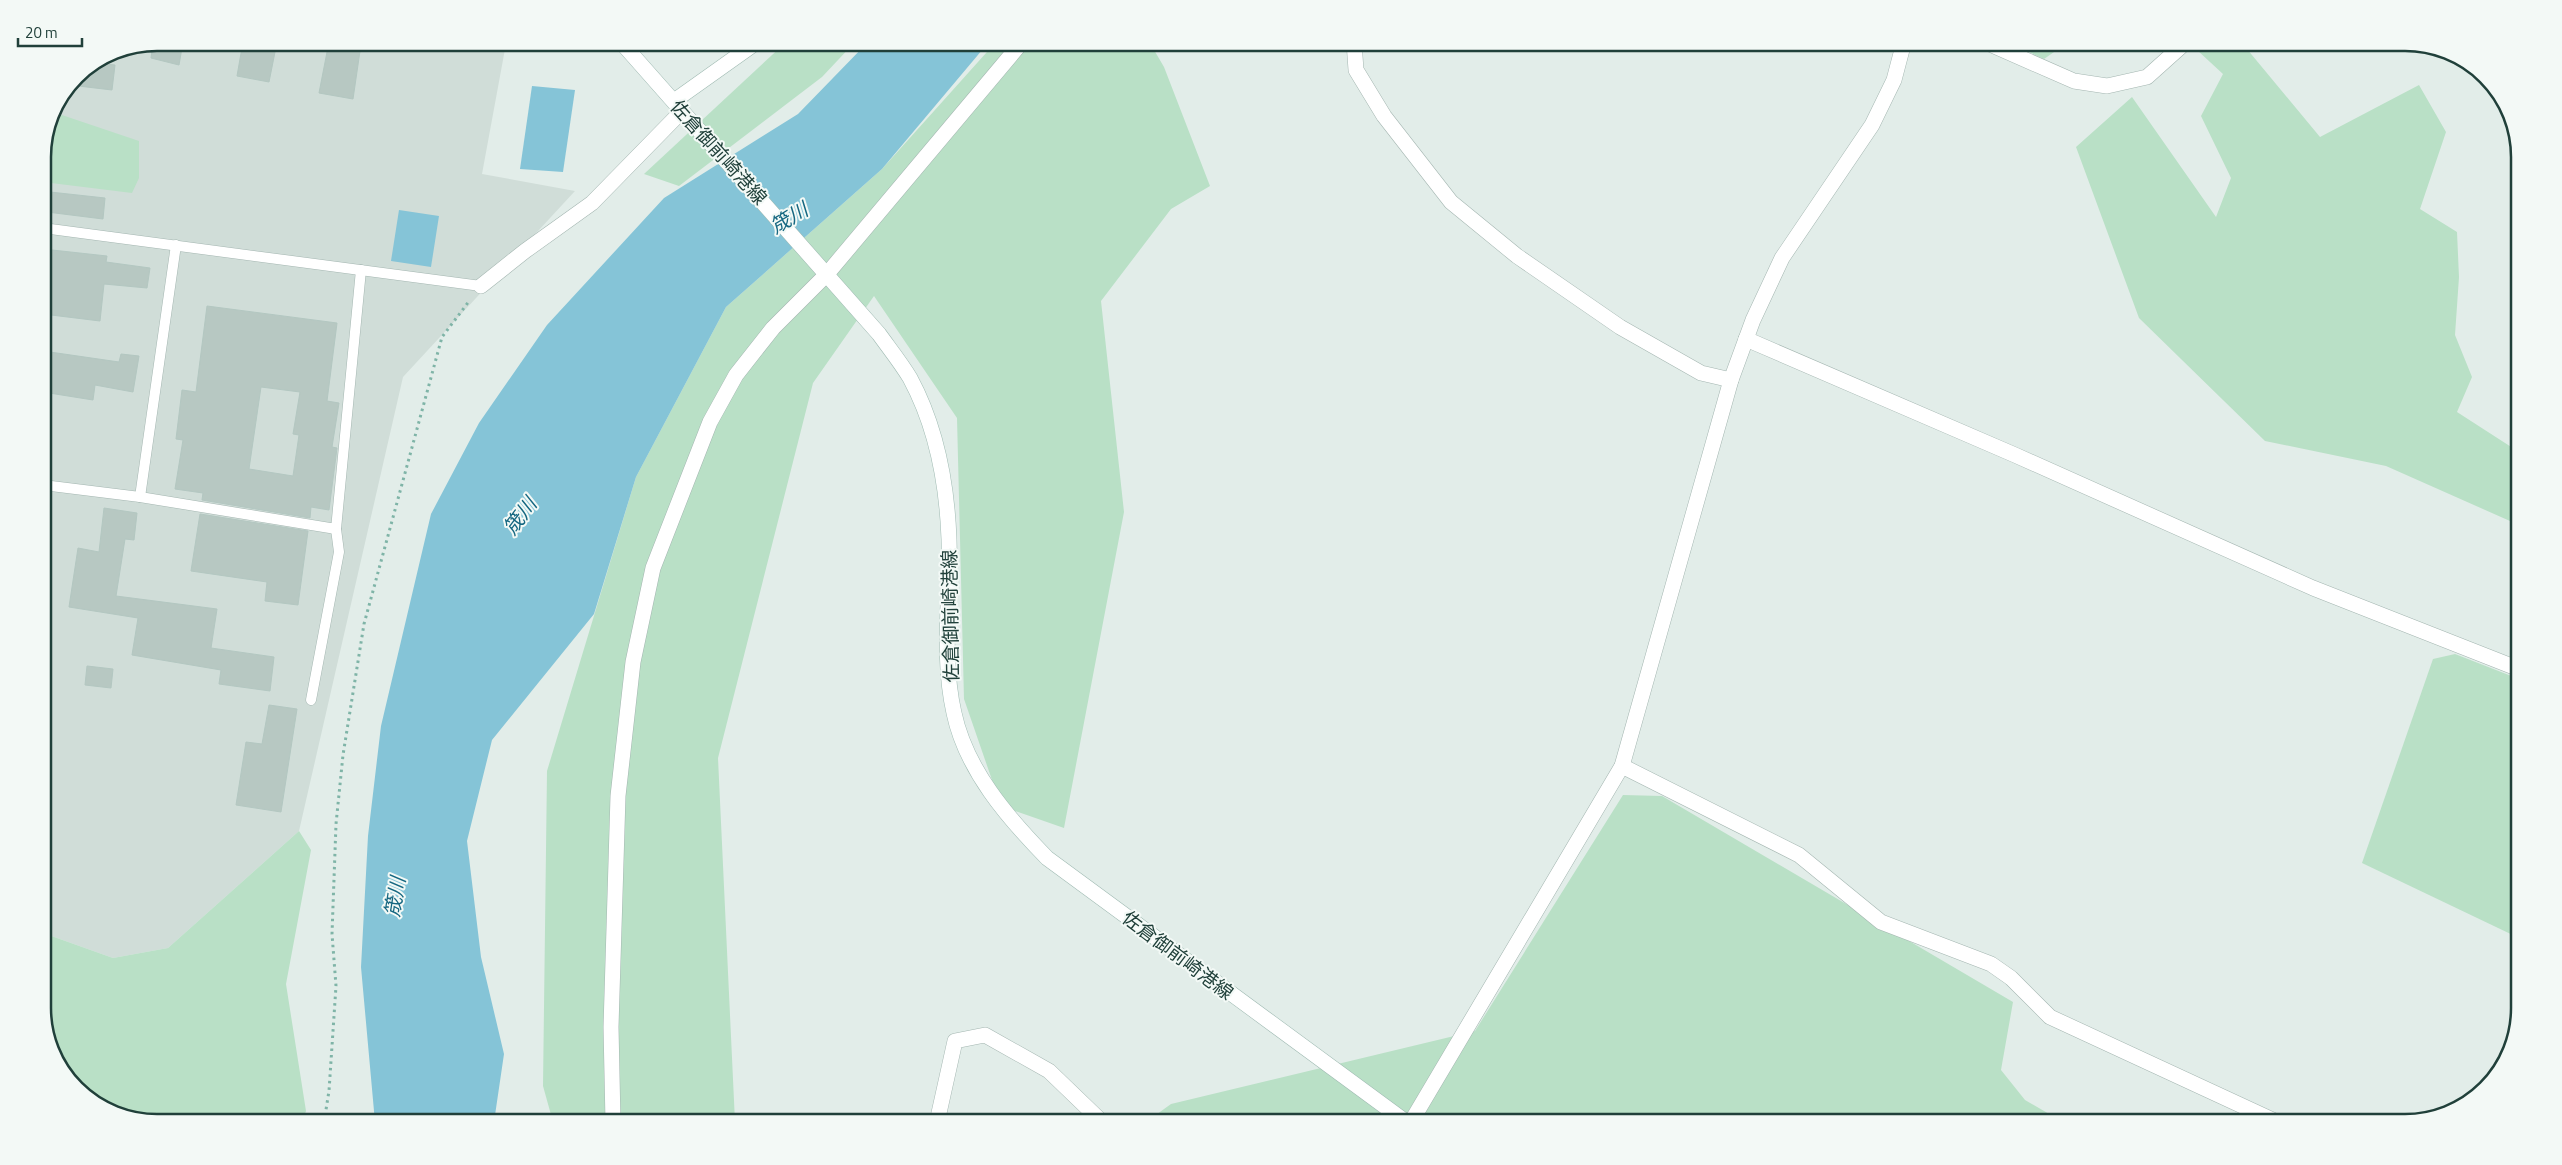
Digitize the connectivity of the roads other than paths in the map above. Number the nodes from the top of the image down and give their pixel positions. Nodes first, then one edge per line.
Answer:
1 (629, 51) edge
2 (746, 51) edge
3 (1014, 51) edge
4 (1355, 51) edge
5 (1902, 51) edge
6 (2006, 51) edge
7 (2176, 51) edge
8 (678, 106) junction
9 (51, 229) edge
10 (176, 245) junction
11 (361, 270) junction
12 (824, 271) junction
13 (482, 286) joint
14 (1746, 339) junction
15 (1731, 380) junction
16 (51, 486) edge
17 (140, 497) junction
18 (336, 529) junction
19 (2511, 667) edge
20 (311, 700) dead end
21 (1622, 766) junction
22 (613, 1114) edge
23 (939, 1114) edge
24 (1094, 1114) edge
25 (1395, 1114) edge
26 (1416, 1114) edge
27 (2261, 1114) edge

1 - 8 street, 佐倉御前崎港線
2 - 8 street
3 - 12 street
4 - 15 street
5 - 14 street
6 - 7 street
8 - 12 street, 佐倉御前崎港線
8 - 13 street
9 - 10 lane
10 - 11 lane
10 - 17 lane
11 - 13 lane
11 - 18 lane
12 - 22 street
12 - 25 street, 佐倉御前崎港線
14 - 15 street
14 - 19 street
15 - 21 street
16 - 17 lane
17 - 18 lane
18 - 20 lane
21 - 26 street
21 - 27 street
23 - 24 street

